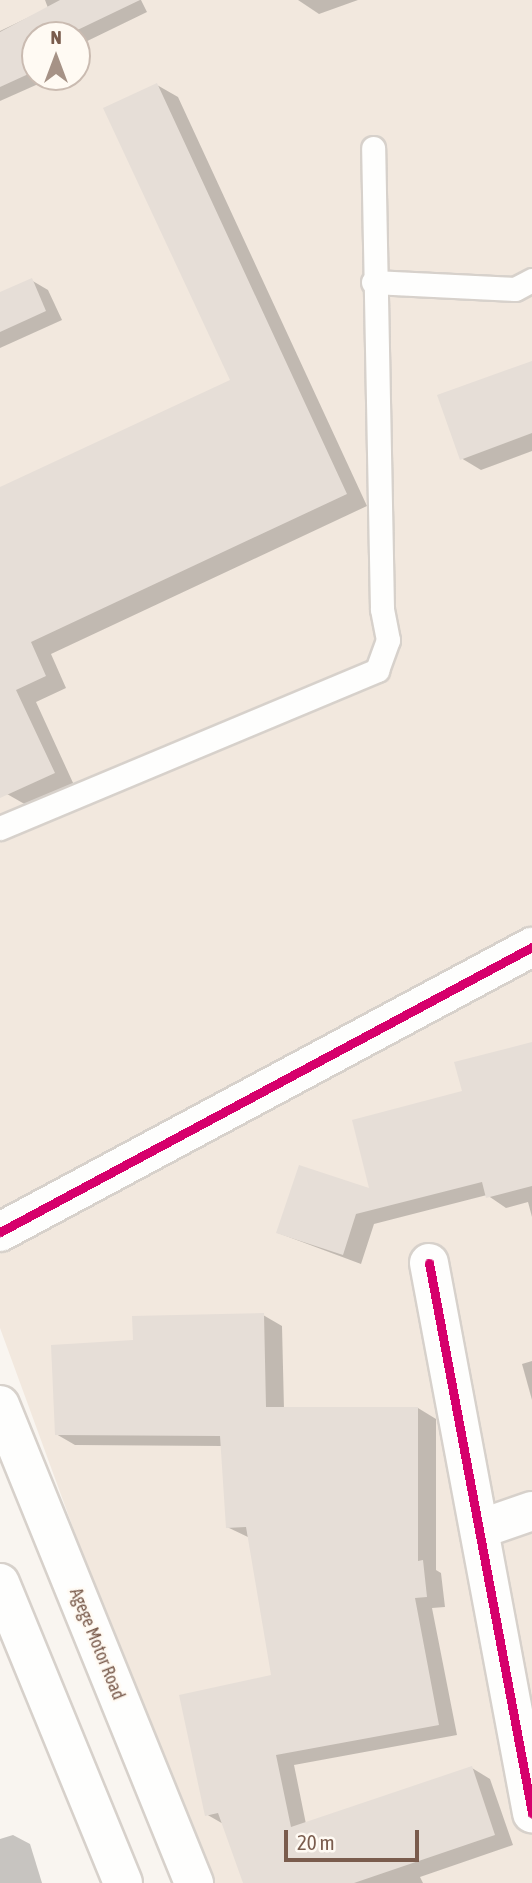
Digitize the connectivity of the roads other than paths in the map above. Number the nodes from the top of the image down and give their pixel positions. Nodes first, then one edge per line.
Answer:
1 (373, 148) dead end
2 (532, 280) edge
3 (373, 282) junction
4 (0, 828) edge
5 (532, 947) edge
6 (0, 1231) edge
7 (429, 1263) dead end
8 (0, 1405) edge
9 (532, 1511) edge
10 (480, 1529) junction
11 (0, 1583) edge
12 (532, 1813) edge
13 (123, 1883) edge
14 (194, 1883) edge

1 - 3 lane
2 - 3 lane
3 - 4 lane
5 - 6 street
7 - 10 street
8 - 14 street, Agege Motor Road
9 - 10 street
10 - 12 street
11 - 13 street

